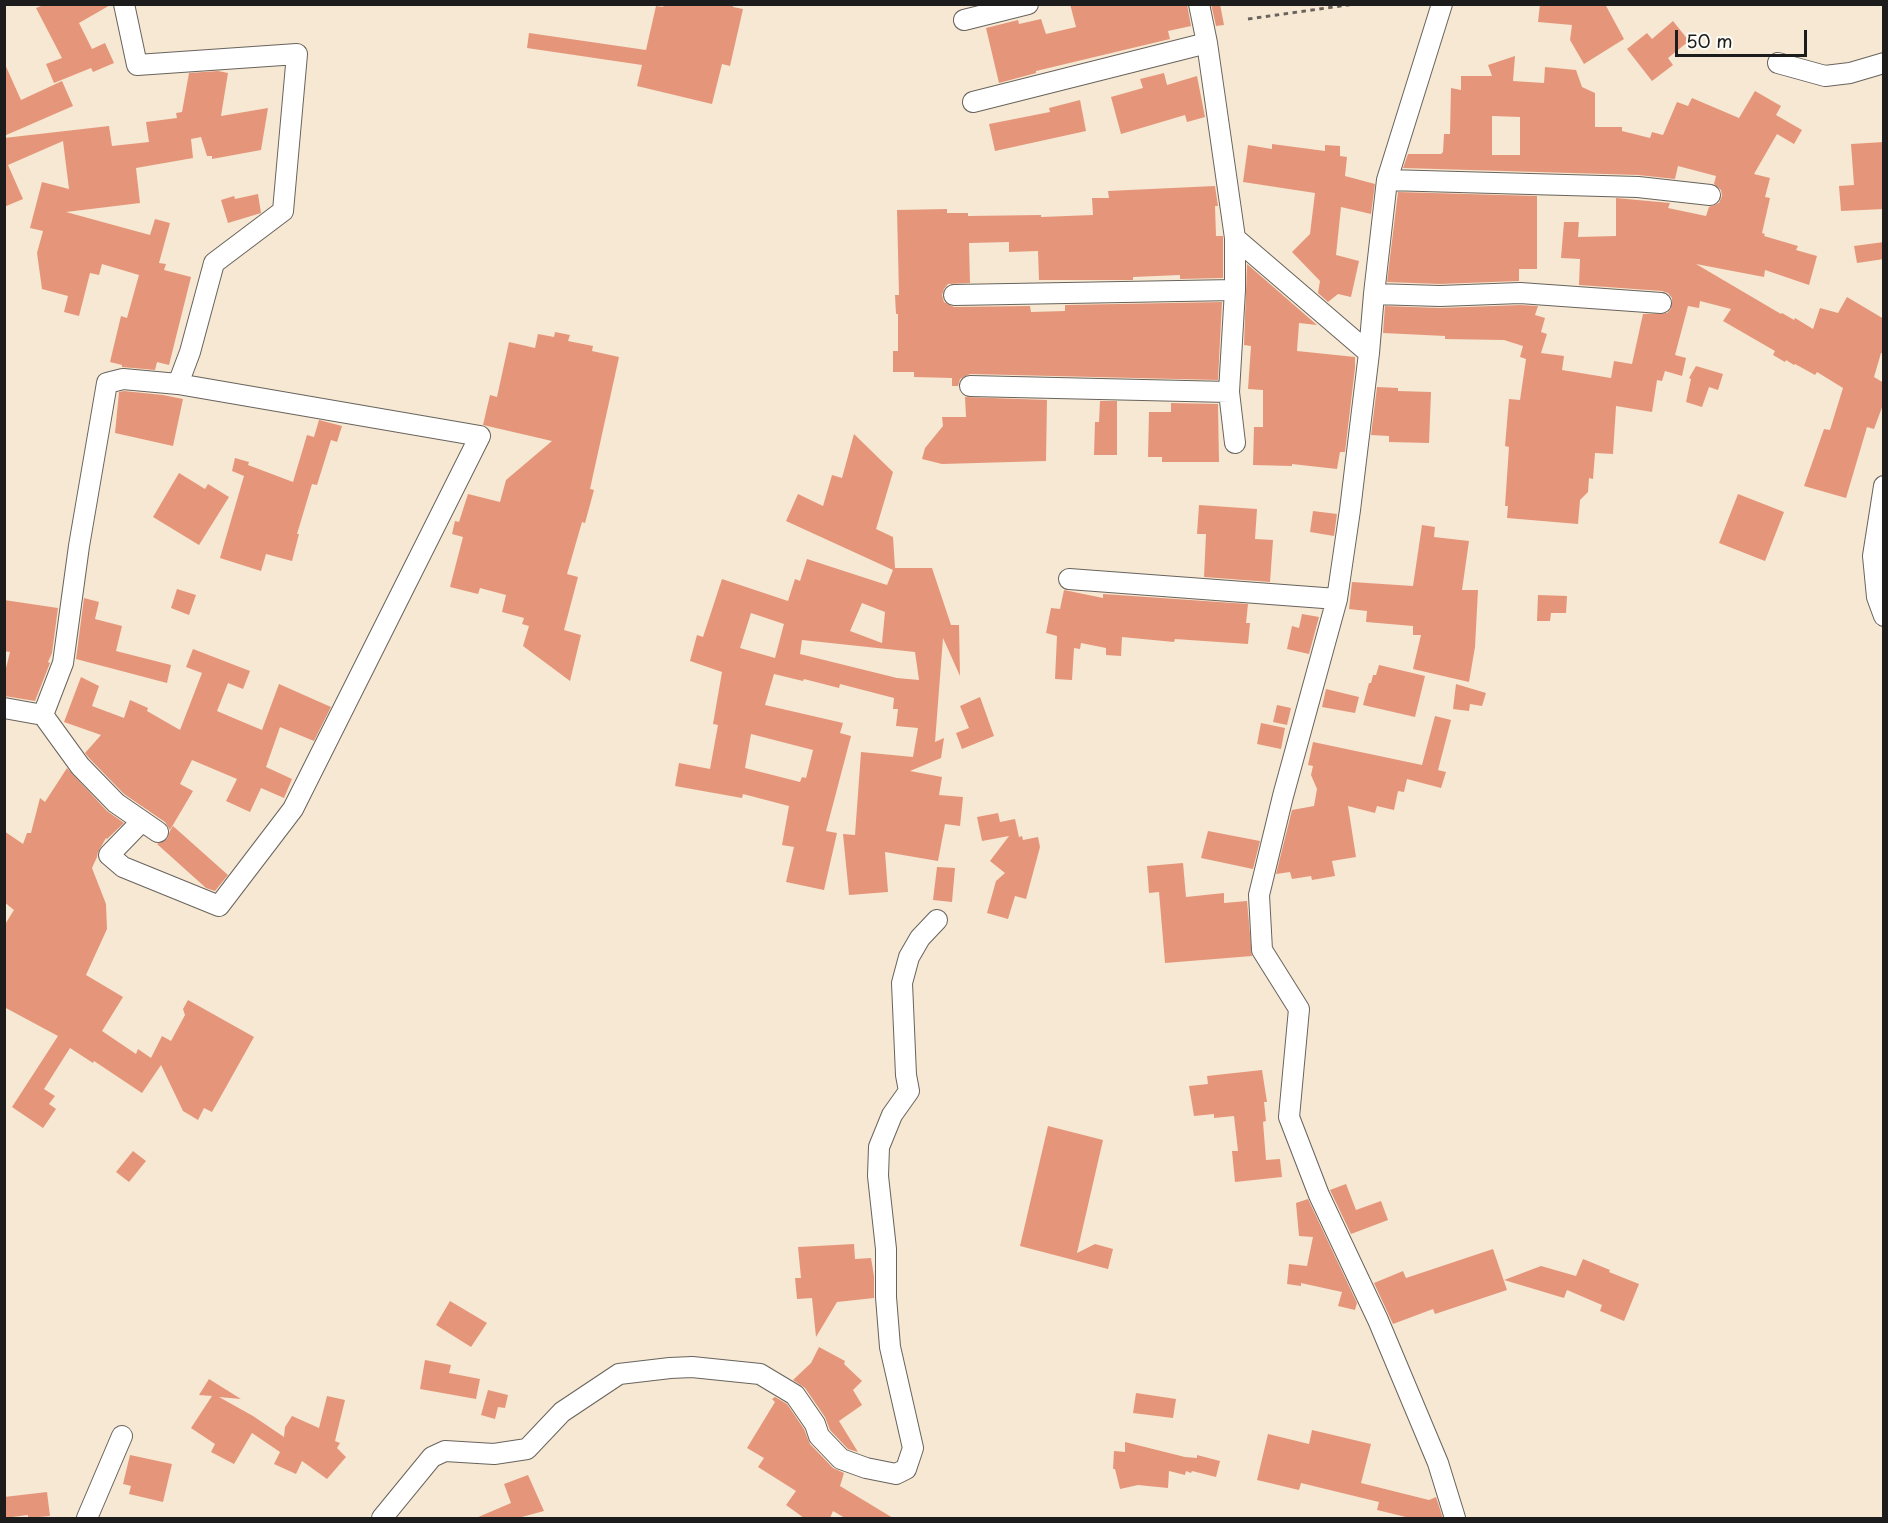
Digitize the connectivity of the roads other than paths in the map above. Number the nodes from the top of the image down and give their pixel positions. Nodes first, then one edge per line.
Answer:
1 (124, 4) edge
2 (1028, 4) edge
3 (1199, 4) edge
4 (1442, 4) edge
5 (963, 20) dead end
6 (1207, 43) junction
7 (1778, 63) dead end
8 (1884, 63) edge
9 (973, 102) dead end
10 (1387, 180) junction
11 (1710, 195) dead end
12 (1235, 238) junction
13 (1235, 290) junction
14 (1374, 294) junction
15 (954, 295) dead end
16 (1661, 303) dead end
17 (1369, 353) junction
18 (178, 384) junction
19 (970, 386) dead end
20 (1229, 392) junction
21 (1235, 443) dead end
22 (1884, 486) edge
23 (1069, 579) dead end
24 (1337, 599) junction
25 (1884, 616) edge
26 (4, 708) edge
27 (44, 715) junction
28 (937, 920) dead end
29 (122, 1436) dead end
30 (87, 1518) edge
31 (382, 1518) edge
32 (1455, 1518) edge

1 - 18 street
2 - 5 street
3 - 6 street
4 - 10 street
6 - 9 street
6 - 12 street
7 - 8 street
10 - 11 street
10 - 14 street
12 - 13 street
12 - 17 street
13 - 15 street
13 - 20 street
14 - 16 street
14 - 17 street
17 - 24 street
18 - 27 street
18 - 27 street
19 - 20 street
20 - 21 street
22 - 25 street
23 - 24 street
24 - 32 street
26 - 27 street
28 - 31 street
29 - 30 street

